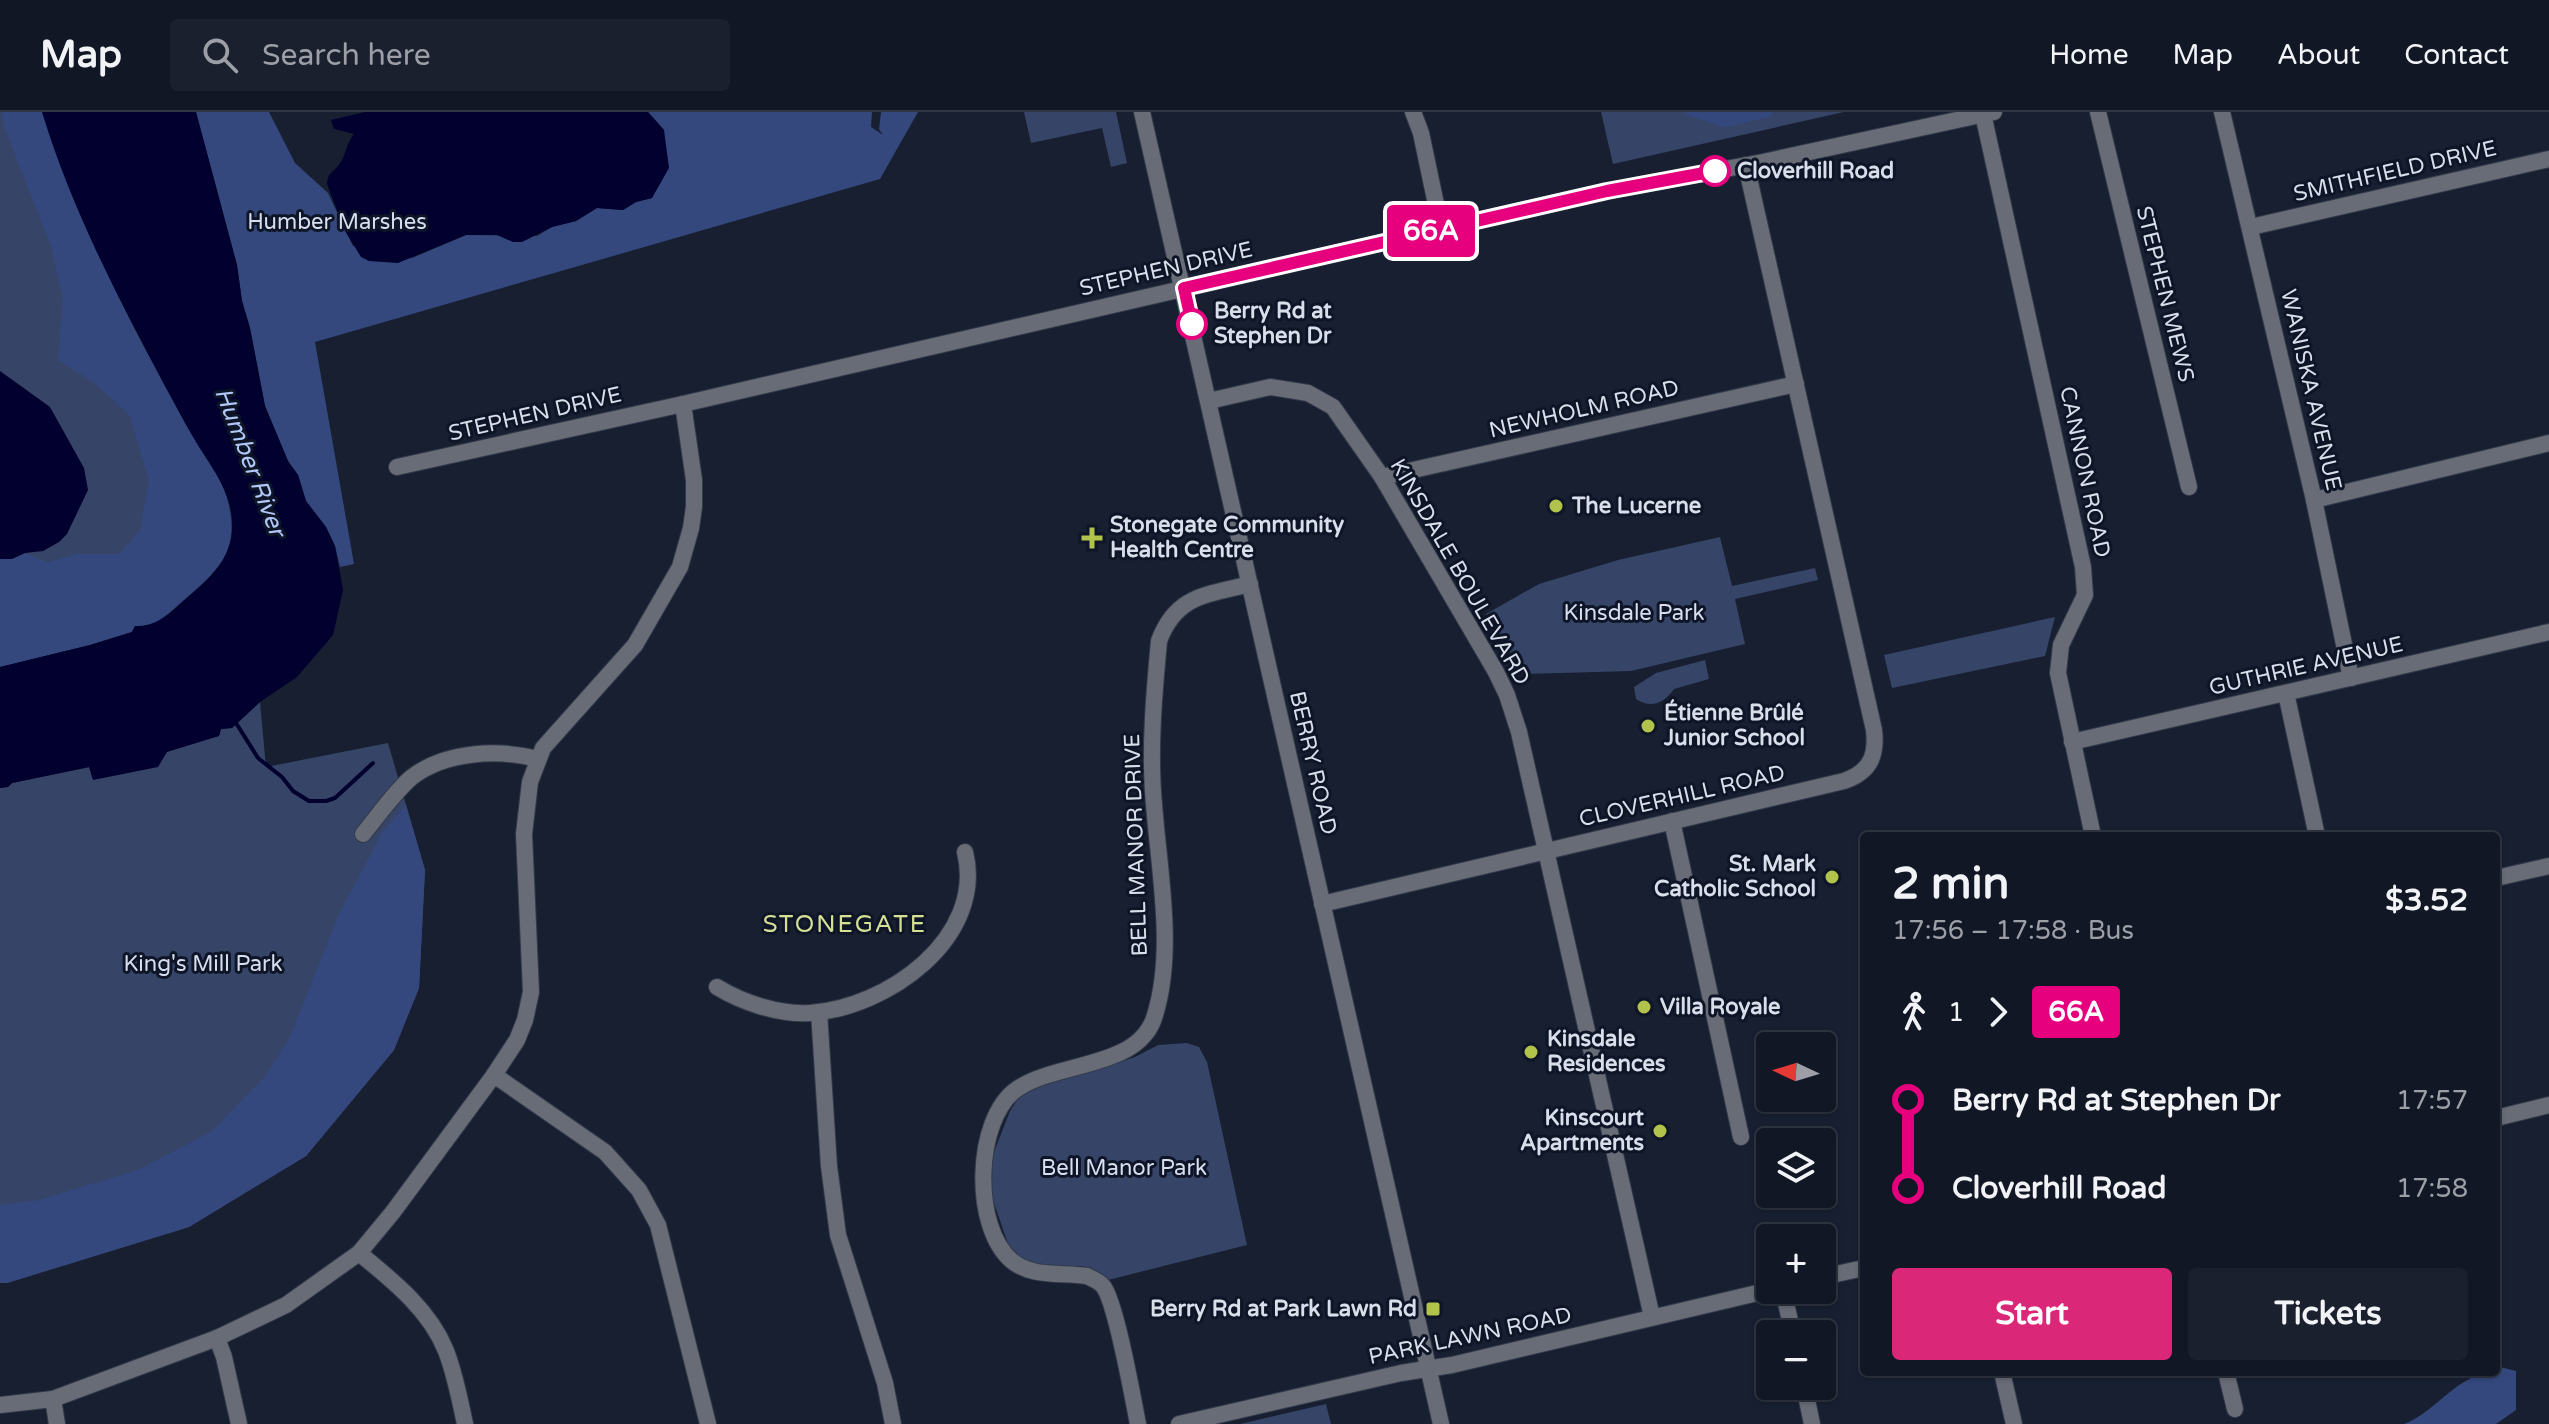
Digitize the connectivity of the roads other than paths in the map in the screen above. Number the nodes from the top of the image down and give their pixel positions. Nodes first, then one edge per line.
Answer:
1 (1142, 112) edge
2 (1413, 112) edge
3 (2098, 112) edge
4 (2222, 112) edge
5 (1988, 113) edge
6 (2549, 159) edge
7 (1746, 165) junction
8 (2251, 227) junction
9 (1441, 228) junction
10 (1184, 288) junction
11 (1796, 384) junction
12 (1209, 401) junction
13 (683, 404) junction
14 (2549, 443) edge
15 (397, 467) dead end
16 (1382, 477) junction
17 (2189, 487) dead end
18 (2314, 500) junction
19 (1250, 584) junction
20 (2549, 632) edge
21 (2351, 678) junction
22 (2286, 693) junction
23 (2072, 742) junction
24 (538, 759) junction
25 (1672, 821) junction
26 (2092, 832) edge
27 (2316, 832) edge
28 (363, 834) dead end
29 (1546, 851) junction
30 (965, 852) dead end
31 (2549, 866) edge
32 (2500, 877) edge
33 (1322, 904) junction
34 (717, 987) dead end
35 (819, 1012) junction
36 (494, 1075) junction
37 (2549, 1105) edge
38 (2500, 1117) edge
39 (1741, 1137) dead end
40 (359, 1253) junction
41 (1860, 1269) edge
42 (1836, 1274) edge
43 (1756, 1293) edge
44 (1652, 1317) junction
45 (217, 1338) junction
46 (1430, 1370) junction
47 (2003, 1376) edge
48 (2227, 1376) edge
49 (53, 1399) junction
50 (1807, 1400) edge
51 (0, 1405) edge
52 (2235, 1409) dead end
53 (57, 1424) edge
54 (239, 1424) edge
55 (465, 1424) edge
56 (708, 1424) edge
57 (893, 1424) edge
58 (1138, 1424) edge
59 (1179, 1424) edge
60 (1441, 1424) edge
61 (1812, 1424) edge
62 (2014, 1424) edge

1 - 10 street, BERRY ROAD
2 - 9 street
3 - 17 street, STEPHEN MEWS
4 - 8 street, WANISKA AVENUE
5 - 7 street, STEPHEN DRIVE
5 - 23 street, CANNON ROAD
6 - 8 street, SMITHFIELD DRIVE
7 - 9 street, STEPHEN DRIVE
7 - 11 street, CLOVERHILL ROAD
8 - 18 street, WANISKA AVENUE
9 - 10 street, STEPHEN DRIVE
10 - 12 street, BERRY ROAD
10 - 13 street, STEPHEN DRIVE
11 - 16 street, NEWHOLM ROAD
11 - 25 street, CLOVERHILL ROAD
12 - 16 street, KINSDALE BOULEVARD
12 - 19 street, BERRY ROAD
13 - 15 street, STEPHEN DRIVE
13 - 24 street
14 - 18 street
16 - 29 street, KINSDALE BOULEVARD
18 - 21 street, WANISKA AVENUE
19 - 33 street, BERRY ROAD
19 - 58 street, BELL MANOR DRIVE
20 - 21 street, GUTHRIE AVENUE
21 - 22 street, GUTHRIE AVENUE
22 - 23 street, GUTHRIE AVENUE
22 - 27 street
23 - 26 street, CANNON ROAD
24 - 28 street
24 - 36 street
25 - 29 street, CLOVERHILL ROAD
25 - 39 street
29 - 33 street, CLOVERHILL ROAD
29 - 44 street, KINSDALE BOULEVARD
30 - 35 street
31 - 32 street
33 - 46 street, BERRY ROAD
34 - 35 street
35 - 57 street
36 - 40 street
36 - 56 street
37 - 38 street
40 - 45 street
40 - 55 street
41 - 42 street
43 - 44 street, PARK LAWN ROAD
44 - 46 street, PARK LAWN ROAD
45 - 49 street
45 - 54 street
46 - 59 street, PARK LAWN ROAD
46 - 60 street, BERRY ROAD
47 - 62 street
48 - 52 street
49 - 51 street
49 - 53 street
50 - 61 street

